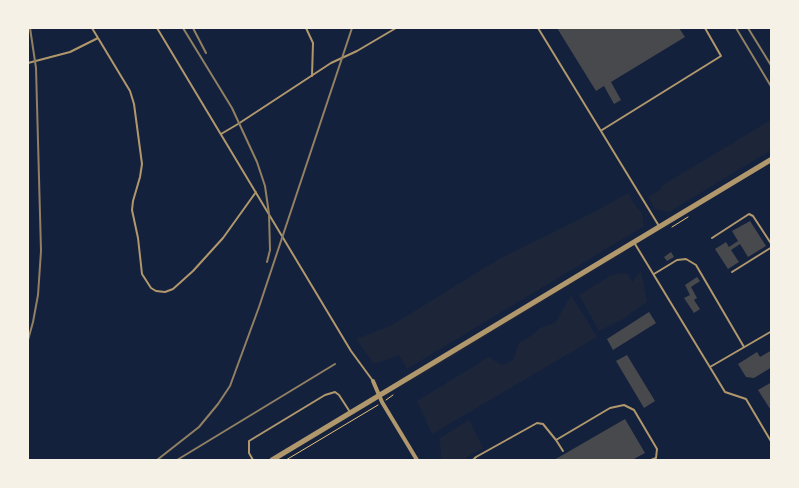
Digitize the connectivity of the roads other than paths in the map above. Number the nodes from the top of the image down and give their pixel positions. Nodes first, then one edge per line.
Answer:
1 (92, 28) edge
2 (157, 28) edge
3 (306, 28) edge
4 (396, 28) edge
5 (538, 28) edge
6 (705, 28) edge
7 (98, 38) junction
8 (28, 64) edge
9 (312, 76) junction
10 (601, 131) junction
11 (221, 134) junction
12 (772, 158) edge
13 (256, 192) junction
14 (659, 226) junction
15 (712, 238) dead end
16 (634, 242) junction
17 (772, 246) edge
18 (732, 272) dead end
19 (654, 274) junction
20 (772, 331) edge
21 (744, 347) junction
22 (710, 367) junction
23 (373, 381) joint
24 (379, 395) junction
25 (350, 413) junction
26 (556, 440) junction
27 (772, 443) edge
28 (563, 451) dead end
29 (253, 460) edge
30 (272, 460) edge
31 (417, 460) edge
32 (473, 460) edge
33 (652, 460) edge

1 - 7 lane
2 - 11 lane
3 - 9 lane
4 - 9 lane
5 - 10 lane
6 - 10 lane
7 - 8 lane
7 - 13 lane
9 - 11 lane
10 - 14 lane
11 - 13 lane
12 - 14 street
13 - 23 lane
14 - 16 street
15 - 17 lane
16 - 19 lane
16 - 24 street
17 - 18 lane
19 - 21 lane
19 - 22 lane
20 - 21 lane
21 - 22 lane
22 - 27 lane
23 - 24 street
24 - 25 street
24 - 31 street
25 - 29 lane
25 - 30 street
26 - 28 lane
26 - 32 lane
26 - 33 lane

